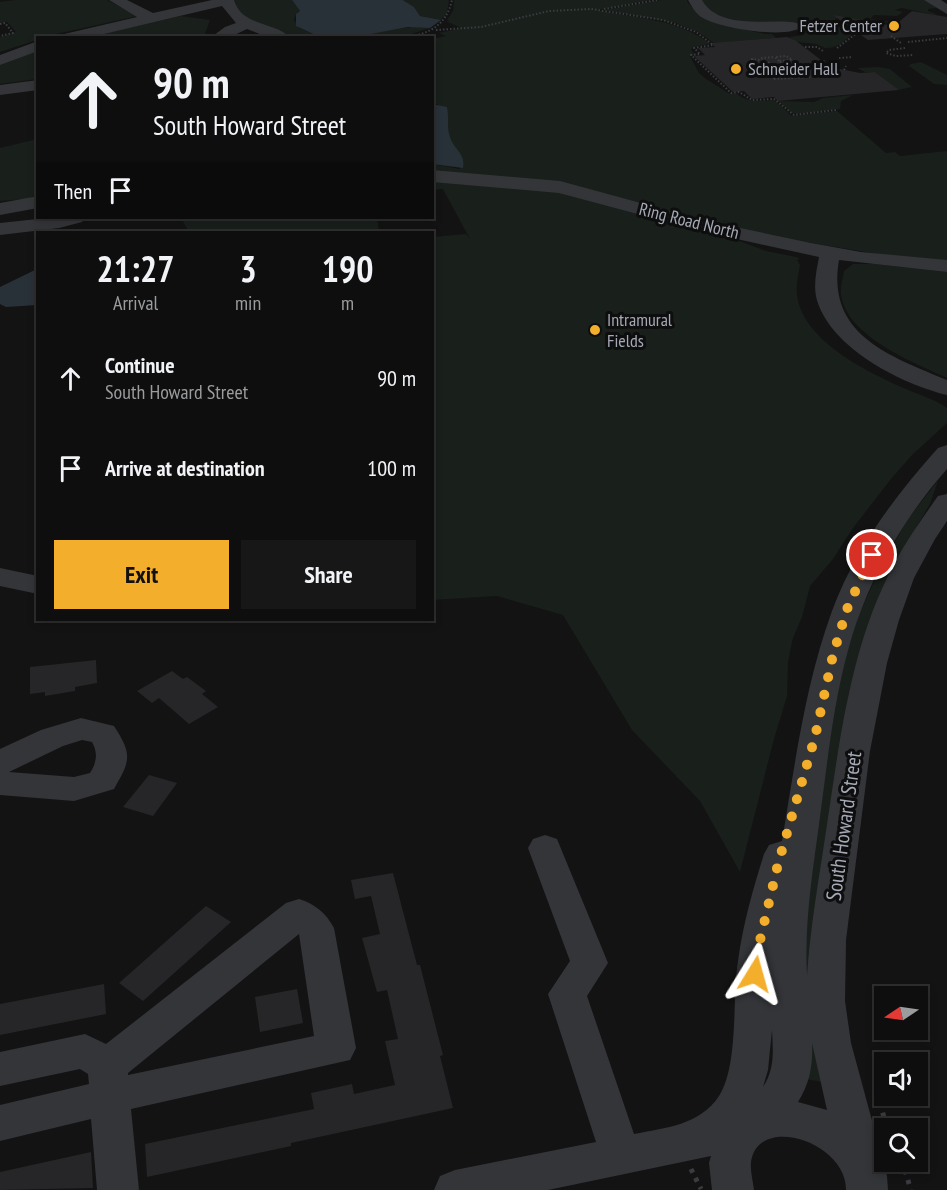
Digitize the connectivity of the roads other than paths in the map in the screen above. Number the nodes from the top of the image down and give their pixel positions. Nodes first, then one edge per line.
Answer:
1 (116, 0) edge
2 (695, 0) edge
3 (931, 0) edge
4 (227, 1) edge
5 (947, 10) edge
6 (150, 18) junction
7 (248, 24) junction
8 (795, 27) dead end
9 (74, 36) edge
10 (220, 36) edge
11 (280, 36) edge
12 (36, 47) edge
13 (0, 60) edge
14 (36, 85) edge
15 (0, 90) edge
16 (434, 176) edge
17 (36, 203) edge
18 (0, 209) edge
19 (71, 219) edge
20 (0, 229) edge
21 (831, 253) junction
22 (947, 266) edge
23 (947, 388) edge
24 (947, 453) edge
25 (947, 502) edge
26 (0, 577) edge
27 (36, 585) edge
28 (815, 737) junction
29 (0, 763) edge
30 (0, 783) edge
31 (545, 848) dead end
32 (0, 1069) edge
33 (109, 1081) junction
34 (0, 1123) edge
35 (755, 1127) junction
36 (687, 1142) junction
37 (621, 1156) junction
38 (874, 1164) edge
39 (874, 1169) edge
40 (118, 1190) edge
41 (455, 1190) edge
42 (733, 1190) edge

1 - 6 street
2 - 8 street
3 - 5 street
4 - 6 street
4 - 7 street
6 - 9 street
7 - 10 street
7 - 11 street
12 - 13 street
14 - 15 street
16 - 21 street, Ring Road North
17 - 18 street
19 - 20 street
21 - 22 street, Ring Road North
21 - 23 street
24 - 28 street, South Howard Street
25 - 38 street, South Howard Street
26 - 27 street
28 - 35 street, South Howard Street
28 - 36 street
29 - 30 street
31 - 37 street
32 - 33 street
33 - 33 street
33 - 34 street
33 - 40 street
35 - 36 street
35 - 39 street
35 - 42 street, South Howard Street
36 - 37 street
37 - 41 street

